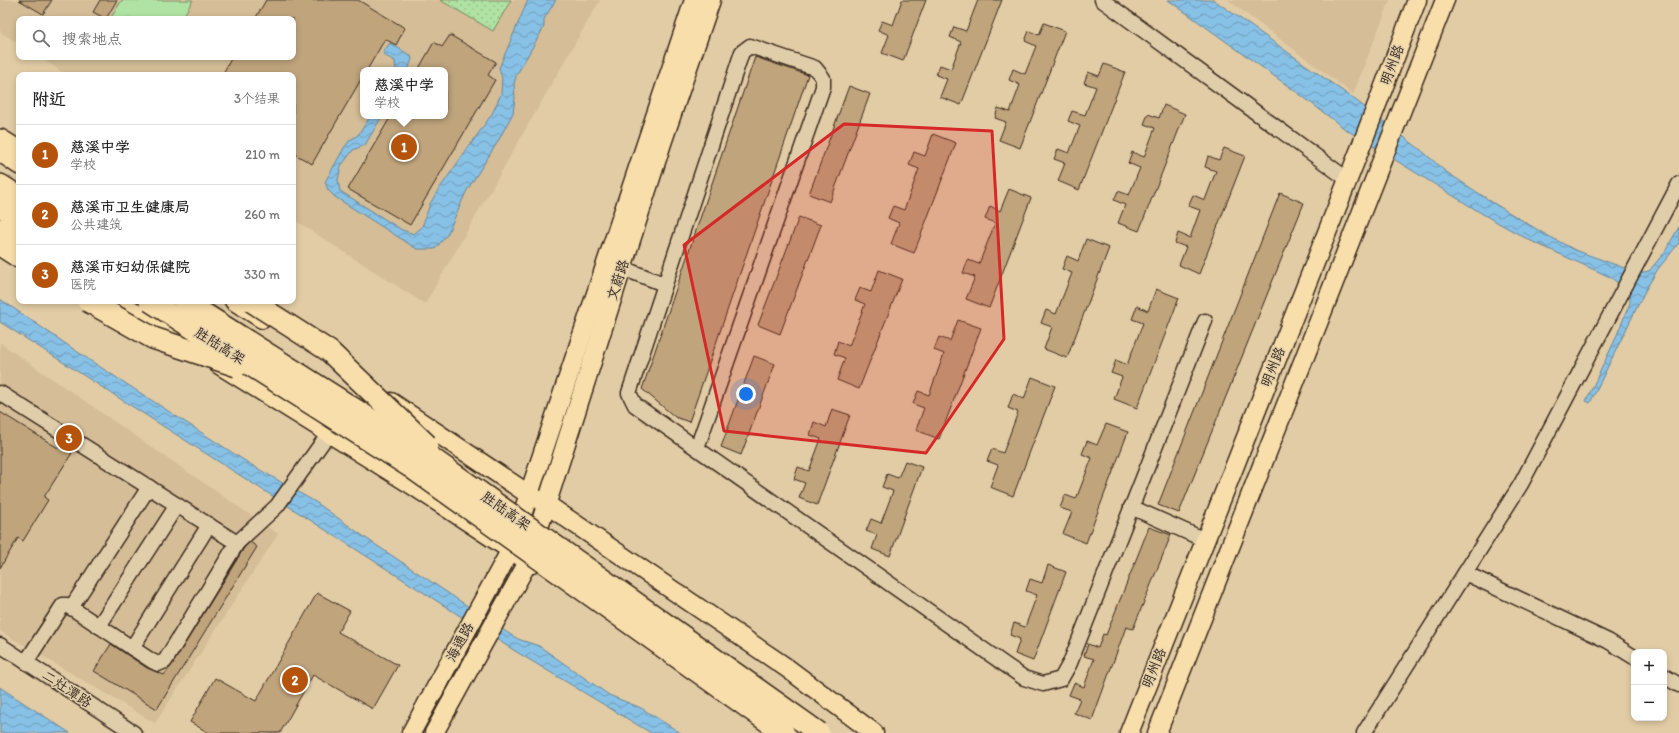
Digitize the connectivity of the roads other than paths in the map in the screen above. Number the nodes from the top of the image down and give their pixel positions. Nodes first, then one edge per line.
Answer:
1 (694, 0) edge
2 (711, 0) edge
3 (1102, 0) edge
4 (1417, 0) edge
5 (1445, 0) edge
6 (0, 140) edge
7 (16, 150) edge
8 (0, 152) edge
9 (16, 162) edge
10 (1347, 179) junction
11 (1679, 184) edge
12 (0, 185) edge
13 (16, 195) edge
14 (0, 206) edge
15 (16, 216) edge
16 (0, 228) edge
17 (16, 238) edge
18 (0, 245) edge
19 (16, 255) edge
20 (622, 268) junction
21 (664, 284) junction
22 (93, 304) edge
23 (122, 304) edge
24 (155, 304) edge
25 (189, 304) edge
26 (239, 304) edge
27 (256, 304) edge
28 (1204, 321) dead end
29 (267, 376) junction
30 (0, 393) edge
31 (329, 433) junction
32 (697, 448) junction
33 (471, 486) junction
34 (149, 487) junction
35 (528, 494) junction
36 (546, 504) junction
37 (177, 505) junction
38 (1131, 507) junction
39 (209, 525) junction
40 (1205, 540) junction
41 (237, 542) junction
42 (510, 551) junction
43 (528, 562) junction
44 (1465, 572) junction
45 (71, 608) junction
46 (99, 626) junction
47 (0, 645) edge
48 (132, 648) junction
49 (1631, 655) edge
50 (26, 662) junction
51 (1667, 678) edge
52 (1679, 685) edge
53 (134, 733) edge
54 (411, 733) edge
55 (434, 733) edge
56 (782, 733) edge
57 (819, 733) edge
58 (874, 733) edge
59 (1129, 733) edge
60 (1157, 733) edge
61 (1364, 733) edge

1 - 35 main road, 文蔚路
2 - 20 main road, 文蔚路
3 - 10 street
4 - 10 main road, 明州路
5 - 60 main road, 明州路
6 - 7 highway
8 - 9 main road
10 - 40 main road, 明州路
11 - 44 street
12 - 13 highway
14 - 15 highway
16 - 17 main road
18 - 19 highway
20 - 21 street
20 - 36 main road, 文蔚路
21 - 32 street
21 - 32 street
22 - 29 highway, bridge
23 - 31 main road
24 - 29 highway, 胜陆高架, bridge
25 - 33 highway, 胜陆高架, bridge
26 - 35 main road
27 - 33 highway, bridge
28 - 38 street
29 - 56 highway, 胜陆高架, bridge
30 - 34 street
31 - 41 street
31 - 42 main road
32 - 38 street
33 - 57 highway, 胜陆高架, bridge
34 - 37 street
34 - 45 street
35 - 36 main road
35 - 42 main road, 文蔚路
36 - 43 main road, 文蔚路
36 - 58 main road
37 - 39 street
37 - 46 street
38 - 40 street
39 - 41 street
39 - 48 street
40 - 59 main road, 明州路
41 - 48 street
42 - 43 main road
42 - 54 main road, 海通路
43 - 55 main road, 海通路
43 - 56 main road
44 - 49 street
44 - 61 street
45 - 46 street
45 - 50 street
46 - 48 street
47 - 50 street, 二灶潭路
50 - 53 street, 二灶潭路
51 - 52 street

